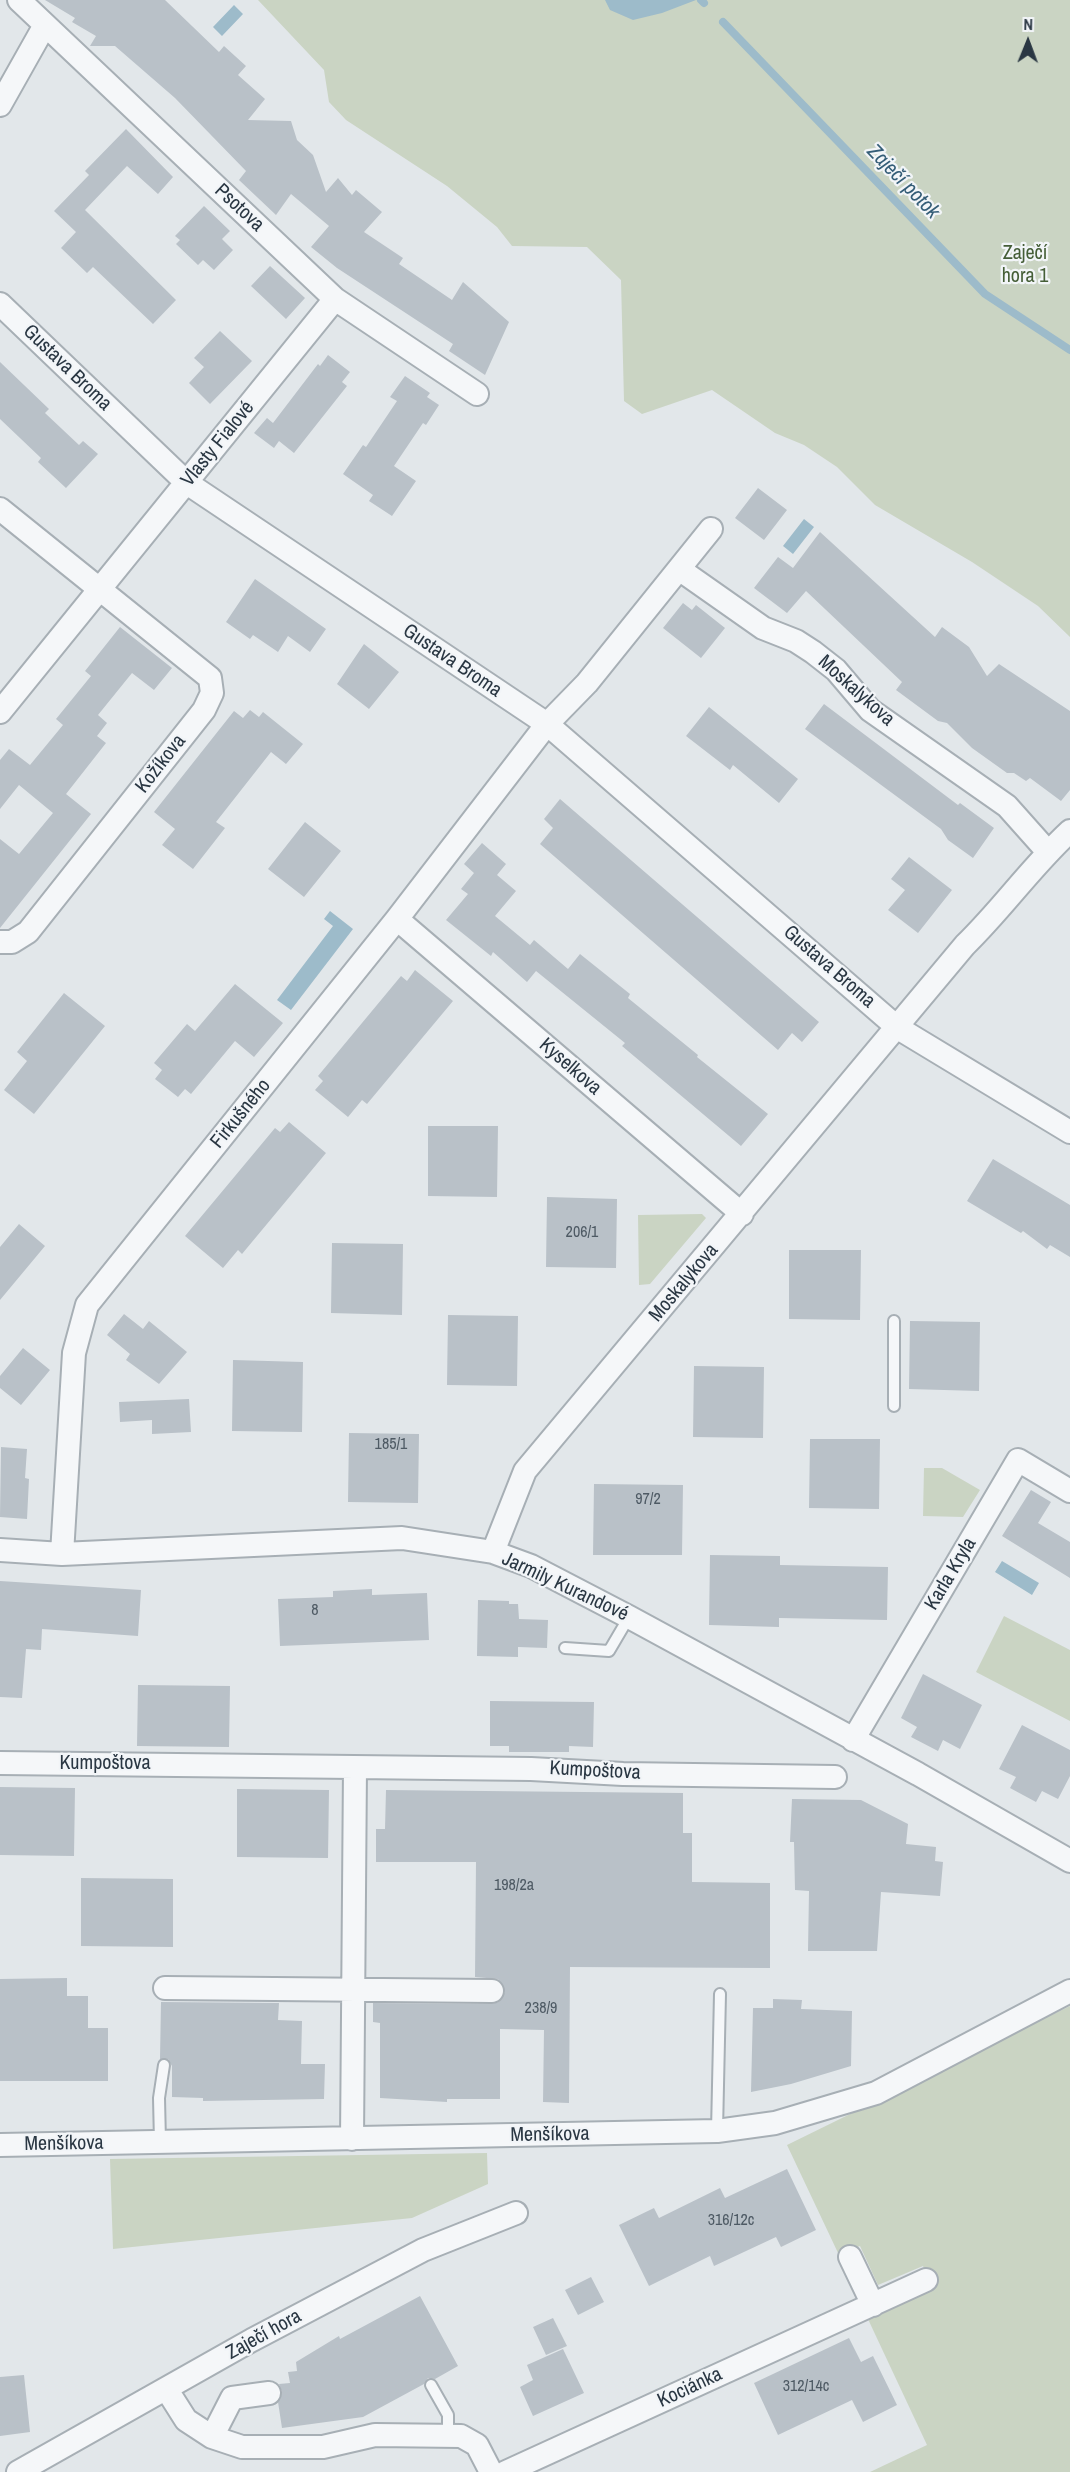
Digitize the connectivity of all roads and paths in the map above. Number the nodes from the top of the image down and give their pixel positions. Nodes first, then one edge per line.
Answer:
1 (19, 0) edge
2 (45, 25) junction
3 (0, 105) edge
4 (335, 299) junction
5 (0, 304) edge
6 (477, 394) dead end
7 (187, 483) junction
8 (0, 509) edge
9 (711, 529) dead end
10 (679, 569) junction
11 (100, 589) junction
12 (0, 712) edge
13 (547, 724) junction
14 (1070, 831) edge
15 (1048, 852) junction
16 (397, 919) junction
17 (0, 942) edge
18 (898, 1028) junction
19 (1070, 1132) edge
20 (742, 1214) junction
21 (894, 1321) dead end
22 (894, 1406) dead end
23 (1070, 1491) edge
24 (0, 1550) edge
25 (493, 1552) junction
26 (62, 1554) junction
27 (629, 1617) junction
28 (565, 1648) dead end
29 (853, 1740) junction
30 (0, 1763) edge
31 (355, 1768) junction
32 (835, 1777) dead end
33 (1070, 1861) edge
34 (165, 1988) dead end
35 (353, 1991) junction
36 (492, 1991) dead end
37 (1070, 1991) edge
38 (720, 1994) dead end
39 (164, 2065) dead end
40 (717, 2131) junction
41 (352, 2139) junction
42 (160, 2142) junction
43 (0, 2145) edge
44 (516, 2213) dead end
45 (850, 2257) dead end
46 (926, 2280) dead end
47 (873, 2305) junction
48 (431, 2385) dead end
49 (167, 2390) junction
50 (268, 2393) dead end
51 (448, 2436) junction
52 (212, 2437) junction
53 (18, 2472) edge
54 (491, 2472) edge
55 (506, 2472) edge

1 - 2 street, Psotova
2 - 3 street
2 - 4 street, Psotova
4 - 6 street, Psotova
4 - 7 street, Vlasty Fialové
5 - 7 street, Gustava Broma
7 - 11 street, Vlasty Fialové
7 - 13 street, Gustava Broma
8 - 11 street
9 - 10 street
10 - 13 street
10 - 15 street, Moskalykova
11 - 12 street, Vlasty Fialové
11 - 17 street, Kožíkova
13 - 16 street, Firkušného
13 - 18 street, Gustava Broma
14 - 15 street
15 - 18 street
16 - 20 street, Kyselkova
16 - 26 street, Firkušného
18 - 19 street, Gustava Broma
18 - 20 street, Moskalykova
20 - 25 street, Moskalykova
21 - 22 lane
23 - 29 street, Karla Kryla
24 - 26 street, Jarmily Kurandové
25 - 26 street, Jarmily Kurandové
25 - 27 street, Jarmily Kurandové
27 - 28 lane
27 - 29 street, Jarmily Kurandové
29 - 33 street, Jarmily Kurandové
30 - 31 street, Kumpoštova
31 - 32 street, Kumpoštova
31 - 35 street
34 - 35 street
35 - 36 street
35 - 41 street
37 - 40 street, Menšíkova
38 - 40 lane
39 - 42 lane
40 - 41 street, Menšíkova
41 - 42 street, Menšíkova
42 - 43 street, Menšíkova
44 - 49 street, Zaječí hora
45 - 47 street
46 - 47 street, Kociánka
47 - 55 street, Kociánka
48 - 51 lane
49 - 52 street
49 - 53 street, Zaječí hora
50 - 52 street
51 - 52 street
51 - 54 street

